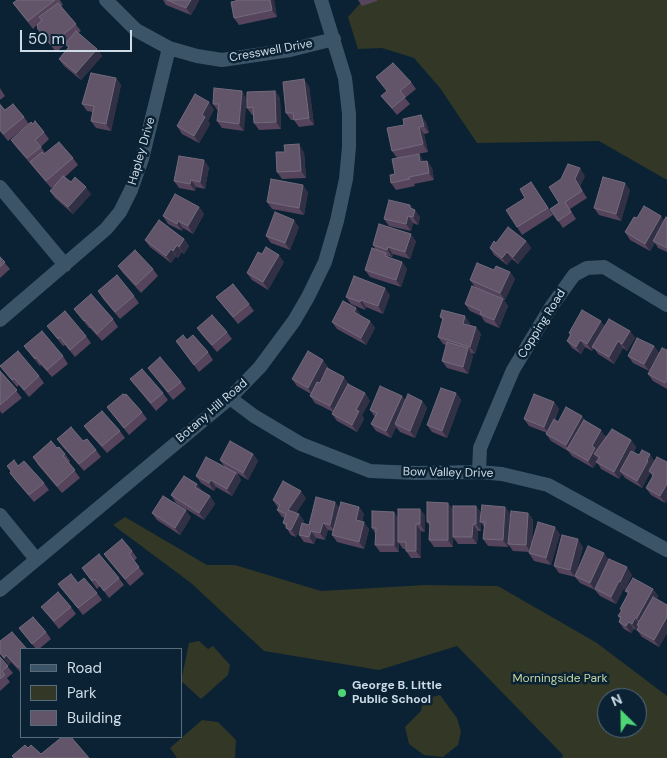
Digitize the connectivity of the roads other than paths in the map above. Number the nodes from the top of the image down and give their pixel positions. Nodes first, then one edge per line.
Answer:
1 (106, 0) edge
2 (322, 0) edge
3 (334, 39) junction
4 (169, 48) junction
5 (0, 187) edge
6 (65, 265) junction
7 (667, 305) edge
8 (0, 320) edge
9 (230, 398) junction
10 (479, 472) junction
11 (0, 515) edge
12 (667, 550) edge
13 (36, 559) junction
14 (0, 590) edge

1 - 4 street, Cresswell Drive
2 - 3 street, Botany Hill Road
3 - 4 street, Cresswell Drive
3 - 9 street, Botany Hill Road
4 - 6 street, Hapley Drive
5 - 6 street
6 - 8 street, Hapley Drive
7 - 10 street, Copping Road
9 - 10 street, Bow Valley Drive
9 - 13 street, Botany Hill Road
10 - 12 street, Bow Valley Drive
11 - 13 street
13 - 14 street, Botany Hill Road

